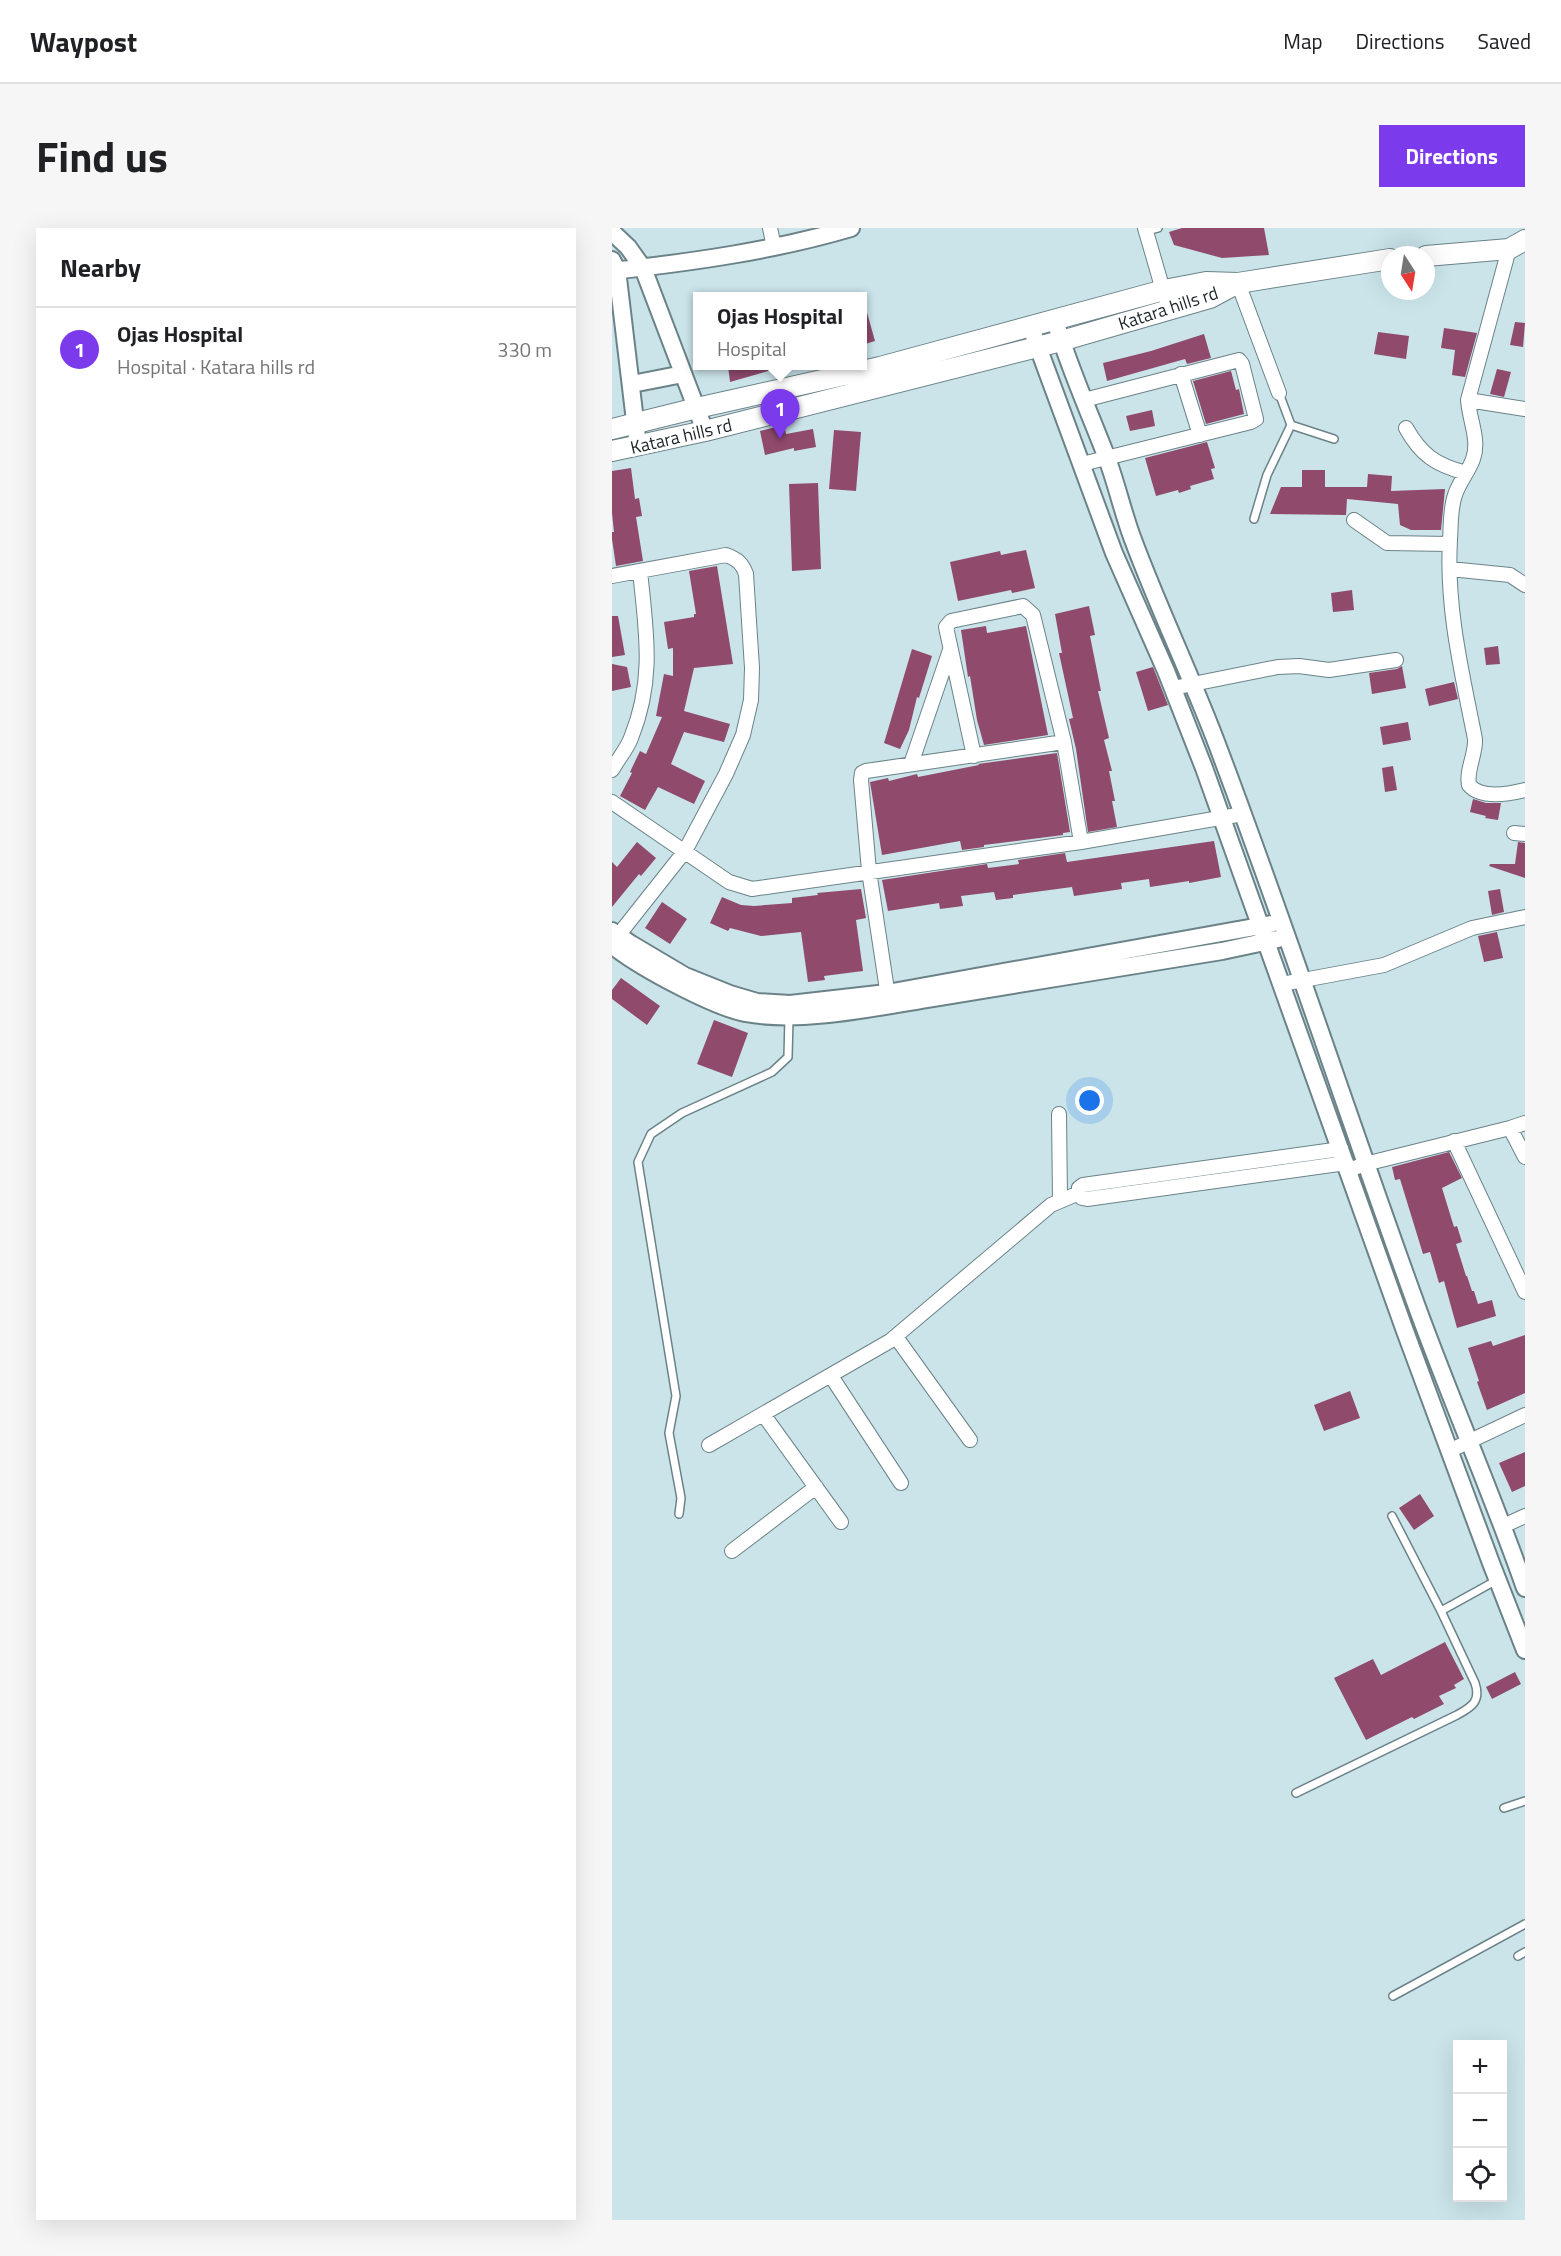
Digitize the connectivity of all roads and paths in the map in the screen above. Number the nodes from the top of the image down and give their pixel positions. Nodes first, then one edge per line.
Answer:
1 (770, 228) edge
2 (851, 228) edge
3 (1150, 229) edge
4 (614, 237) edge
5 (1517, 244) edge
6 (774, 248) junction
7 (1435, 255) edge
8 (1381, 261) edge
9 (614, 267) edge
10 (643, 268) junction
11 (1238, 283) junction
12 (1164, 290) junction
13 (1168, 310) junction
14 (1055, 320) junction
15 (1031, 326) junction
16 (1061, 341) junction
17 (1038, 346) junction
18 (867, 370) edge
19 (867, 370) edge
20 (683, 374) junction
21 (1182, 374) junction
22 (632, 384) junction
23 (1279, 393) joint
24 (1084, 400) junction
25 (1468, 400) junction
26 (697, 408) junction
27 (1525, 409) edge
28 (636, 423) junction
29 (1291, 425) junction
30 (1406, 428) dead end
31 (612, 429) edge
32 (705, 431) junction
33 (1200, 435) junction
34 (1334, 439) dead end
35 (638, 446) junction
36 (612, 451) edge
37 (1107, 457) junction
38 (1082, 464) junction
39 (1466, 473) junction
40 (1254, 519) dead end
41 (1354, 520) dead end
42 (1450, 544) junction
43 (1450, 569) junction
44 (640, 571) junction
45 (612, 576) edge
46 (1525, 585) edge
47 (951, 648) junction
48 (1396, 660) dead end
49 (1193, 682) junction
50 (1173, 688) junction
51 (1064, 742) junction
52 (974, 756) junction
53 (912, 764) junction
54 (612, 770) edge
55 (1525, 790) edge
56 (612, 802) edge
57 (1243, 814) junction
58 (1223, 819) junction
59 (1081, 842) junction
60 (685, 851) junction
61 (869, 871) junction
62 (1525, 917) edge
63 (1286, 929) junction
64 (1265, 934) junction
65 (613, 938) edge
66 (1301, 979) junction
67 (1281, 984) junction
68 (888, 999) junction
69 (789, 1015) junction
70 (1059, 1114) dead end
71 (1525, 1123) edge
72 (1510, 1128) junction
73 (1454, 1141) junction
74 (1525, 1157) edge
75 (1345, 1161) junction
76 (1365, 1164) junction
77 (1060, 1200) junction
78 (1525, 1292) edge
79 (896, 1337) junction
80 (831, 1376) junction
81 (763, 1414) junction
82 (1525, 1415) edge
83 (970, 1440) dead end
84 (1468, 1442) junction
85 (708, 1445) dead end
86 (1449, 1451) junction
87 (901, 1483) dead end
88 (816, 1487) junction
89 (679, 1514) dead end
90 (1392, 1516) dead end
91 (1525, 1516) edge
92 (841, 1522) dead end
93 (1503, 1526) junction
94 (732, 1551) dead end
95 (1497, 1580) junction
96 (1525, 1588) edge
97 (1441, 1611) junction
98 (1525, 1650) edge
99 (1296, 1793) dead end
100 (1525, 1801) edge
101 (1504, 1808) dead end
102 (1525, 1924) edge
103 (1393, 1996) dead end

1 - 6 street
2 - 6 street
3 - 12 street
4 - 10 street
5 - 7 main road
5 - 25 street
6 - 10 street
8 - 11 main road
9 - 10 street
9 - 22 street
10 - 20 street
11 - 12 main road, Katara hills rd
11 - 13 main road, Katara hills rd
11 - 23 street
12 - 13 street
12 - 14 main road, Katara hills rd
13 - 16 main road, Katara hills rd
14 - 15 main road, Katara hills rd
14 - 16 street
15 - 17 street
15 - 19 main road, Katara hills rd
16 - 17 main road, Katara hills rd
16 - 24 street
17 - 32 main road, Katara hills rd
17 - 38 street
18 - 26 main road, Katara hills rd
20 - 22 street
20 - 26 street
21 - 24 street
21 - 33 street
21 - 33 street
22 - 28 street
23 - 29 lane
24 - 37 street
25 - 27 street
25 - 39 street
26 - 28 main road, Katara hills rd
26 - 32 street
28 - 31 main road, Katara hills rd
28 - 35 street
29 - 34 lane
29 - 40 lane
30 - 39 street
32 - 35 main road, Katara hills rd
33 - 37 street
35 - 36 main road, Katara hills rd
37 - 38 street
37 - 49 street
38 - 50 street
39 - 42 street
41 - 42 street
42 - 43 street
43 - 46 street
43 - 55 street
44 - 45 street
44 - 54 street
44 - 60 street
47 - 51 street
47 - 52 street
47 - 53 street
48 - 49 street
49 - 50 street
49 - 57 street
50 - 58 street
51 - 52 street
51 - 59 street
52 - 53 street
53 - 61 street
56 - 60 street
57 - 58 street
57 - 63 street
58 - 59 street
58 - 64 street
59 - 61 street
60 - 61 street
60 - 65 street
61 - 68 street
62 - 66 street
63 - 64 street
63 - 66 street
64 - 67 street
64 - 68 street
65 - 68 street
65 - 69 street
66 - 67 street
66 - 76 street
67 - 75 street
68 - 69 street
69 - 89 lane
70 - 77 street
71 - 72 street
72 - 73 street
72 - 74 street
73 - 76 street
73 - 78 street
75 - 76 street
75 - 77 street
75 - 86 street
76 - 84 street
77 - 79 street
79 - 80 street
79 - 83 street
80 - 81 street
80 - 87 street
81 - 85 street
81 - 88 street
82 - 84 street
84 - 86 street
84 - 93 street
86 - 95 street
88 - 92 street
88 - 94 street
90 - 97 lane
91 - 93 street
93 - 96 street
95 - 97 lane
95 - 98 street
97 - 99 lane
100 - 101 lane
102 - 103 lane

